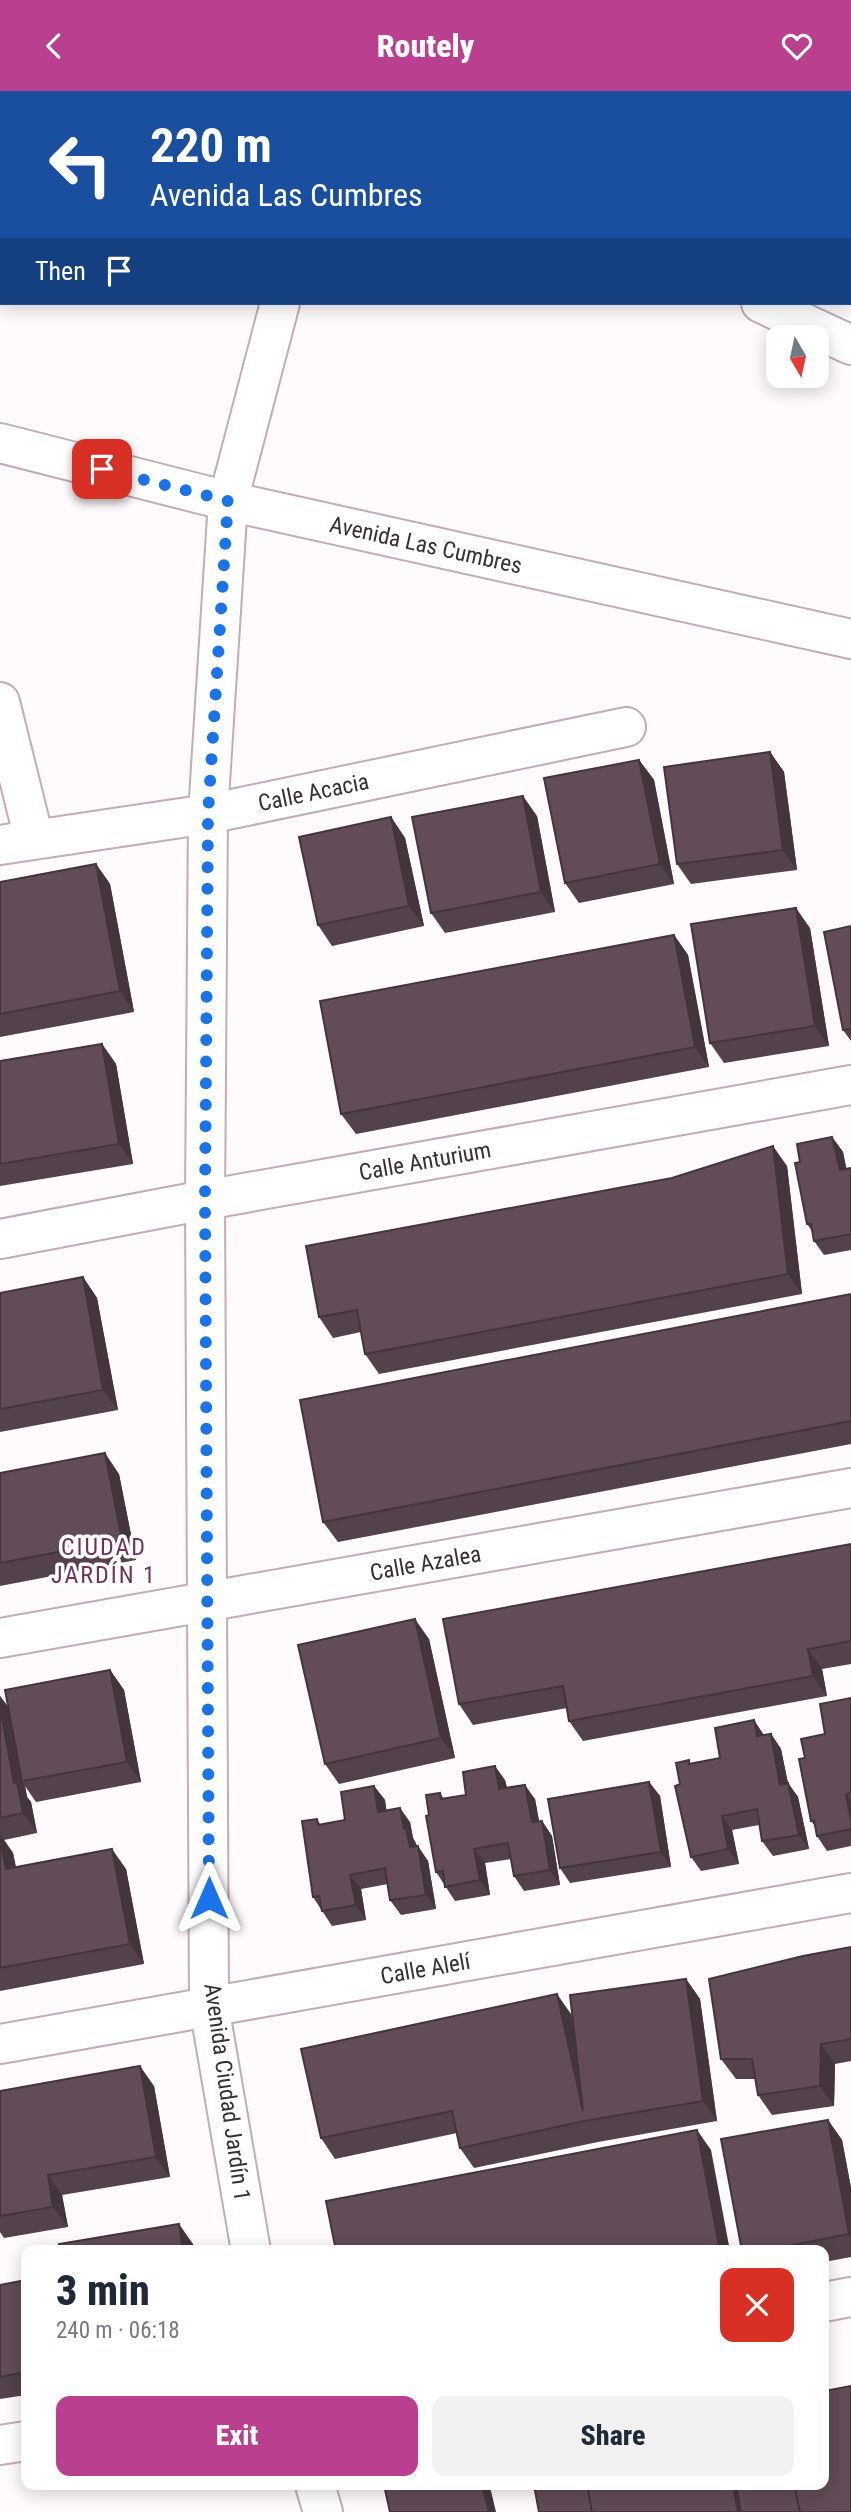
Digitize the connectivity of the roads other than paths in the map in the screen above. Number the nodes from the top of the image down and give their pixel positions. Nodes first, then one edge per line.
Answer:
1 (279, 305) edge
2 (765, 305) edge
3 (851, 345) edge
4 (0, 443) edge
5 (228, 501) junction
6 (851, 639) edge
7 (0, 702) edge
8 (626, 727) dead end
9 (208, 814) junction
10 (17, 842) edge
11 (851, 1085) edge
12 (205, 1200) junction
13 (0, 1239) edge
14 (851, 1488) edge
15 (207, 1602) junction
16 (0, 1638) edge
17 (851, 1893) edge
18 (209, 2006) junction
19 (0, 2044) edge
20 (250, 2245) edge
21 (851, 2297) edge
22 (829, 2301) edge
23 (21, 2442) edge
24 (0, 2445) edge
25 (316, 2490) edge
26 (323, 2512) edge

1 - 5 street, Avenida Ciudad Jardín 1
2 - 3 street
4 - 5 street, Avenida Las Cumbres
5 - 6 street, Avenida Las Cumbres
5 - 9 street, Avenida Ciudad Jardín 1
7 - 10 street
8 - 9 street, Calle Acacia
9 - 10 street, Calle Acacia
9 - 12 street, Avenida Ciudad Jardín 1
11 - 12 street, Calle Anturium
12 - 13 street, Calle Anturium
12 - 15 street, Avenida Ciudad Jardín 1
14 - 15 street, Calle Azalea
15 - 16 street, Calle Azalea
15 - 18 street, Avenida Ciudad Jardín 1
17 - 18 street, Calle Alelí
18 - 19 street, Calle Alelí
18 - 20 street, Avenida Ciudad Jardín 1
21 - 22 street
23 - 24 street
25 - 26 street

